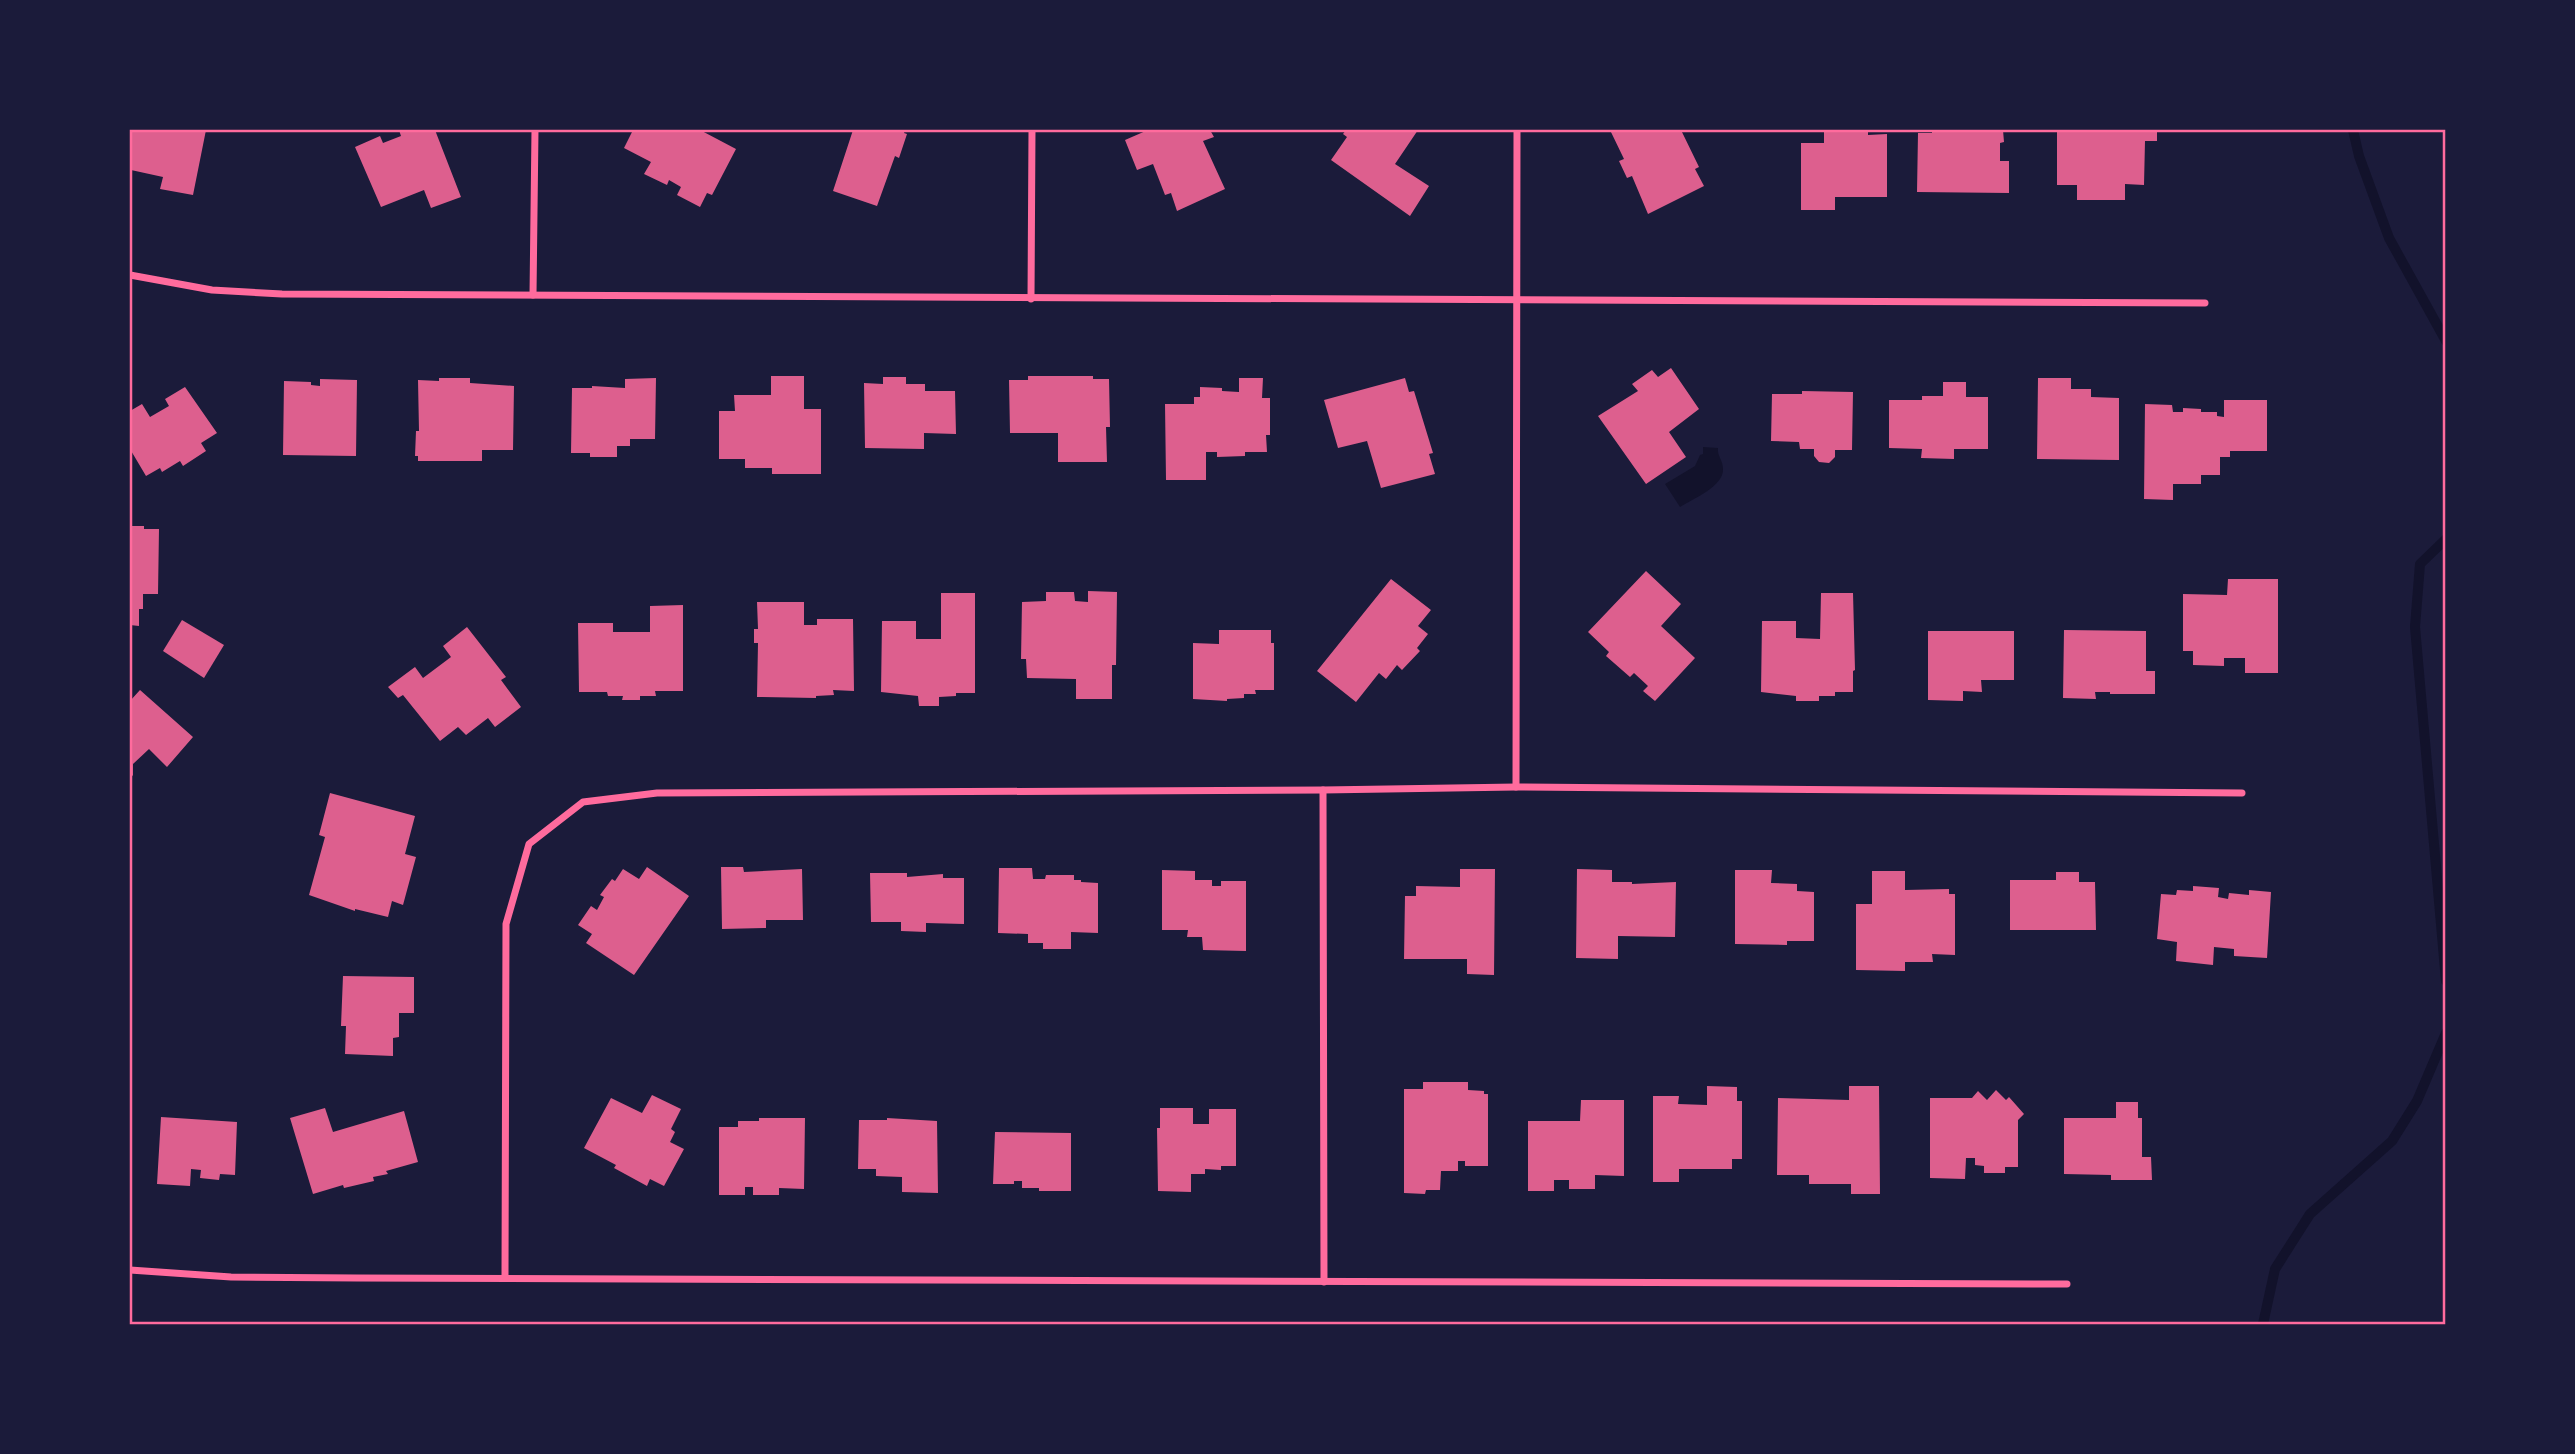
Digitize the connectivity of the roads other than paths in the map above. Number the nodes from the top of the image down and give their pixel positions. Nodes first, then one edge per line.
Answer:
1 (535, 130) edge
2 (1032, 130) edge
3 (1517, 130) edge
4 (130, 275) edge
5 (533, 295) junction
6 (1031, 299) junction
7 (1517, 299) junction
8 (2205, 303) dead end
9 (1516, 787) junction
10 (1323, 790) junction
11 (2242, 793) dead end
12 (130, 1270) edge
13 (505, 1277) junction
14 (1324, 1282) junction
15 (2067, 1284) dead end

1 - 5 street
2 - 6 street
3 - 7 street
4 - 5 street
5 - 6 street
6 - 7 street
7 - 8 street
7 - 9 street
9 - 10 street
9 - 11 street
10 - 13 street
10 - 14 street
12 - 13 street
13 - 14 street
14 - 15 street

